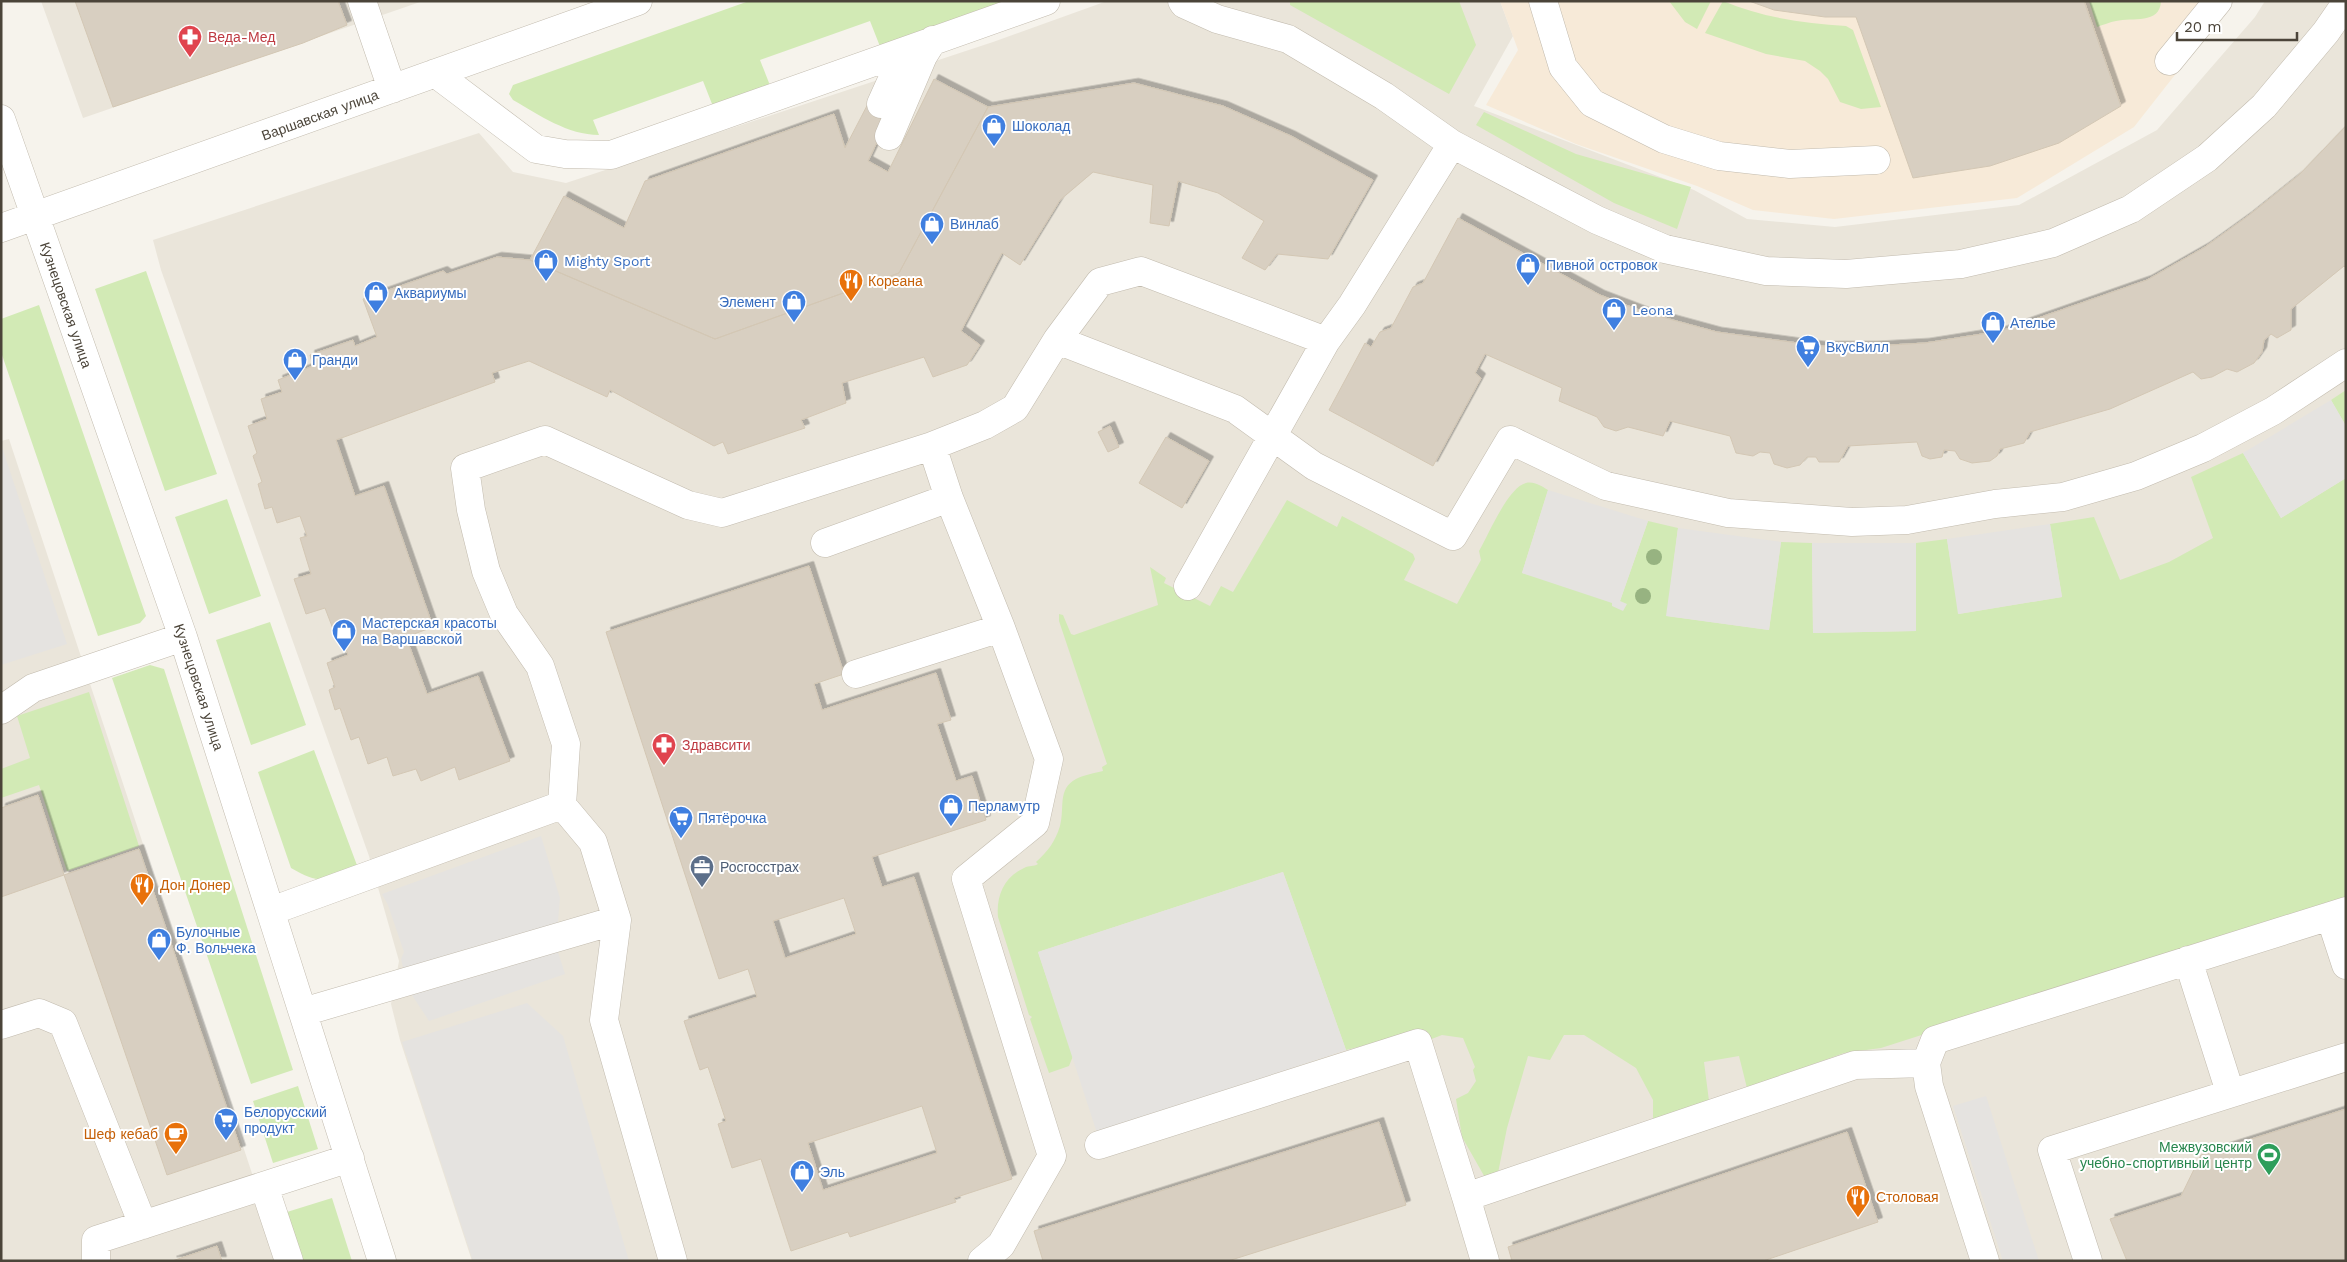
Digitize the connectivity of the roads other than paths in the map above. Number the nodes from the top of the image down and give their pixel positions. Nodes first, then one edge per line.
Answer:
1 (362, 1) edge
2 (638, 1) edge
3 (1046, 1) edge
4 (1182, 1) edge
5 (1543, 1) edge
6 (2218, 1) edge
7 (2346, 3) edge
8 (933, 40) junction
9 (905, 50) junction
10 (2169, 61) dead end
11 (436, 73) junction
12 (392, 89) junction
13 (881, 104) dead end
14 (1, 119) edge
15 (889, 136) dead end
16 (1452, 144) junction
17 (1876, 160) dead end
18 (35, 215) junction
19 (1, 228) edge
20 (1057, 340) junction
21 (1326, 341) junction
22 (2346, 363) edge
23 (1272, 436) junction
24 (932, 446) junction
25 (950, 498) junction
26 (825, 543) dead end
27 (1188, 586) dead end
28 (1002, 628) junction
29 (183, 637) junction
30 (856, 674) dead end
31 (1, 710) edge
32 (562, 805) junction
33 (271, 911) junction
34 (2338, 914) edge
35 (617, 920) junction
36 (2188, 960) junction
37 (2346, 965) edge
38 (303, 1012) junction
39 (1, 1025) edge
40 (2346, 1057) edge
41 (1926, 1063) junction
42 (2230, 1092) junction
43 (1099, 1145) dead end
44 (350, 1158) junction
45 (264, 1186) junction
46 (1466, 1197) junction
47 (143, 1225) junction
48 (96, 1261) edge
49 (289, 1261) edge
50 (382, 1261) edge
51 (673, 1261) edge
52 (982, 1261) edge
53 (1485, 1261) edge
54 (1985, 1261) edge
55 (2088, 1261) edge

1 - 12 street
2 - 11 street, Варшавская улица
3 - 8 street
4 - 16 street
5 - 17 street
6 - 10 street
7 - 16 street
8 - 9 street
8 - 15 street
9 - 11 street
9 - 13 street
11 - 12 street, Варшавская улица
12 - 18 street, Варшавская улица
14 - 18 street, Кузнецовская улица
16 - 21 street
18 - 19 street, Варшавская улица
18 - 29 street, Кузнецовская улица
20 - 21 street
20 - 23 street
20 - 24 street
21 - 23 street
22 - 23 street
23 - 27 street
24 - 25 street
24 - 32 street
25 - 26 street
25 - 28 street
28 - 30 street
28 - 52 street
29 - 31 street
29 - 33 street, Кузнецовская улица
32 - 33 street
32 - 35 street
33 - 38 street, Кузнецовская улица
34 - 36 street
34 - 37 street
35 - 38 street
35 - 51 street
36 - 41 street
36 - 42 street
38 - 44 street, Кузнецовская улица
39 - 47 street
40 - 42 street
41 - 46 street
41 - 54 street
42 - 55 street
43 - 46 street
44 - 45 street
44 - 50 street, Кузнецовская улица
45 - 47 street
45 - 49 street
46 - 53 street
47 - 48 street

